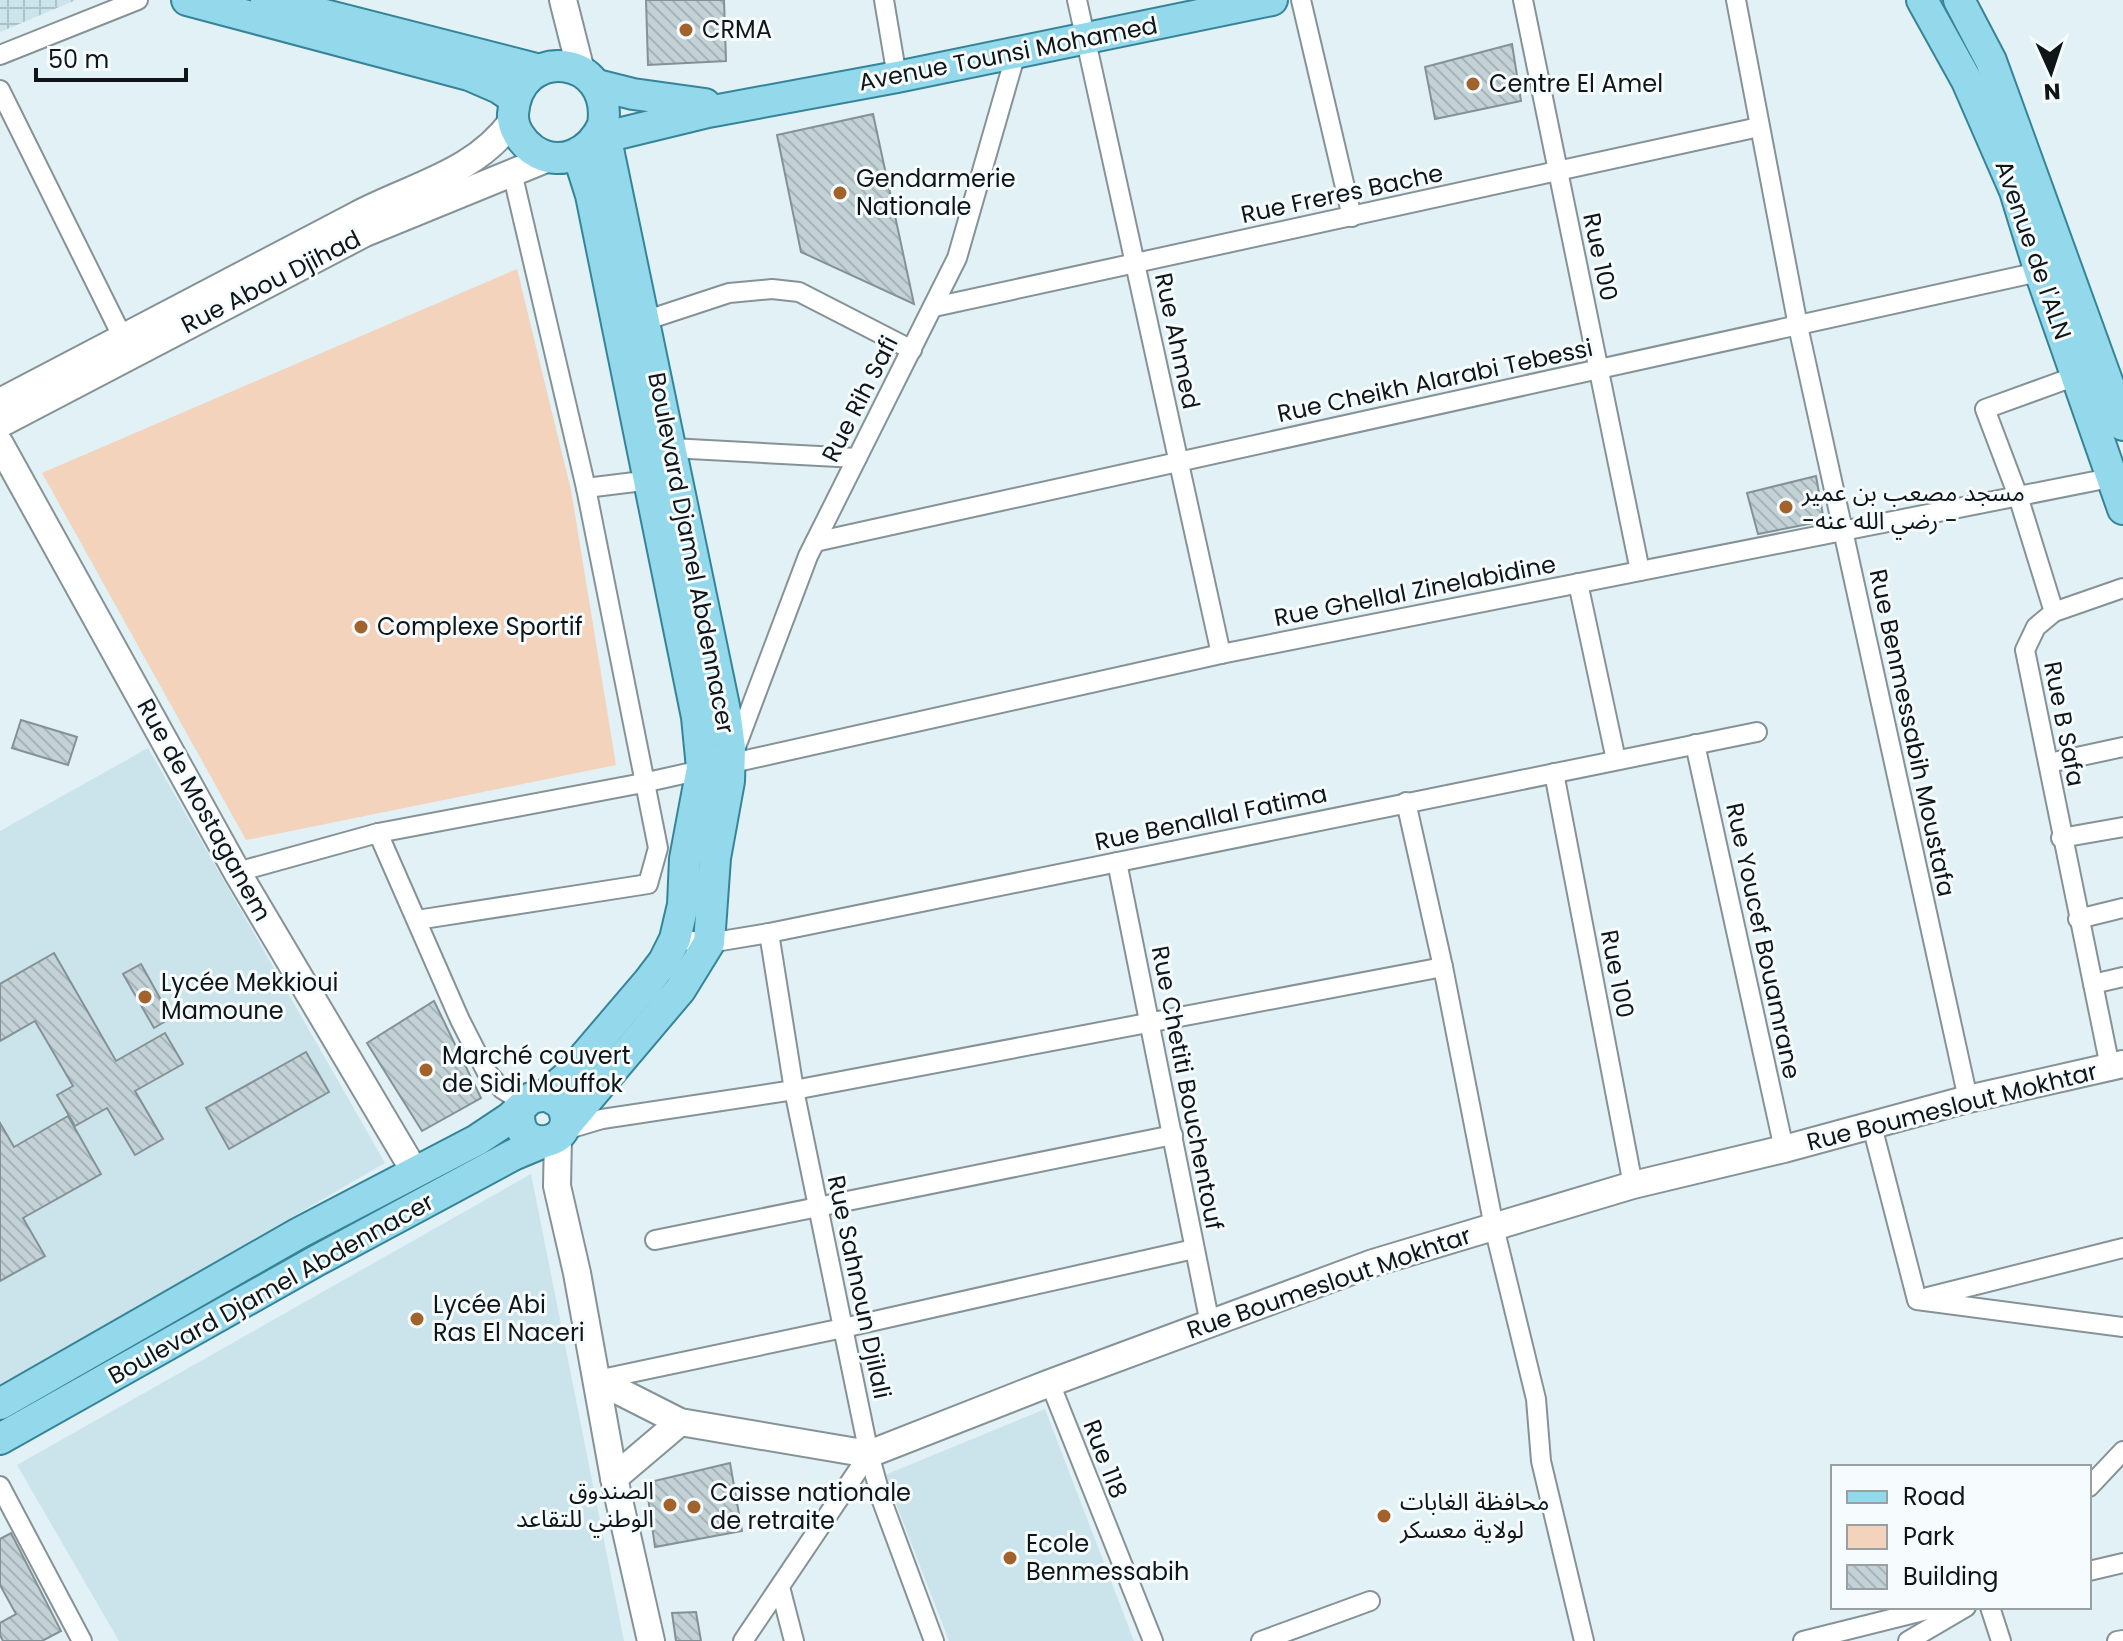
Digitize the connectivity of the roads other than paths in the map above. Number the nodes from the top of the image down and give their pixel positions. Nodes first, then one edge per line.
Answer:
1 (138, 0) edge
2 (187, 0) edge
3 (266, 0) edge
4 (562, 0) edge
5 (884, 0) edge
6 (1077, 0) edge
7 (1272, 0) edge
8 (1301, 0) edge
9 (1523, 0) edge
10 (1736, 0) edge
11 (1922, 0) edge
12 (1962, 1) edge
13 (1085, 39) junction
14 (1016, 53) junction
15 (0, 55) edge
16 (543, 68) junction
17 (897, 77) junction
18 (589, 78) junction
19 (0, 90) edge
20 (743, 105) junction
21 (514, 109) junction
22 (1759, 127) junction
23 (587, 142) junction
24 (512, 172) junction
25 (1558, 172) junction
26 (1352, 217) junction
27 (1135, 264) junction
28 (2053, 269) junction
29 (934, 307) junction
30 (644, 321) junction
31 (1798, 326) junction
32 (123, 338) junction
33 (912, 350) junction
34 (1599, 369) junction
35 (2076, 376) junction
36 (0, 402) edge
37 (0, 424) edge
38 (2123, 425) edge
39 (0, 444) edge
40 (671, 448) junction
41 (857, 458) junction
42 (1179, 462) junction
43 (2118, 477) edge
44 (651, 480) junction
45 (586, 488) junction
46 (2018, 496) junction
47 (2123, 509) edge
48 (1843, 531) junction
49 (815, 542) junction
50 (1640, 571) junction
51 (1578, 583) junction
52 (2123, 588) edge
53 (2054, 612) junction
54 (1221, 654) junction
55 (1757, 732) dead end
56 (1695, 744) junction
57 (2123, 747) edge
58 (1616, 760) junction
59 (2049, 763) junction
60 (716, 765) junction
61 (1554, 773) junction
62 (643, 783) junction
63 (1406, 802) junction
64 (2123, 827) edge
65 (378, 833) junction
66 (2061, 838) junction
67 (1117, 862) junction
68 (237, 872) junction
69 (2123, 908) edge
70 (2078, 919) junction
71 (417, 920) junction
72 (769, 933) junction
73 (675, 939) junction
74 (709, 943) junction
75 (1443, 967) junction
76 (2123, 977) edge
77 (2093, 984) junction
78 (1149, 1023) junction
79 (2116, 1066) edge
80 (794, 1090) junction
81 (1968, 1099) junction
82 (543, 1125) junction
83 (1872, 1126) junction
84 (1173, 1135) junction
85 (1784, 1149) junction
86 (415, 1172) junction
87 (1633, 1185) junction
88 (818, 1207) junction
89 (1494, 1227) junction
90 (299, 1233) junction
91 (655, 1240) dead end
92 (2123, 1248) edge
93 (1194, 1249) junction
94 (316, 1261) junction
95 (246, 1263) junction
96 (261, 1292) junction
97 (191, 1294) junction
98 (1917, 1300) junction
99 (209, 1321) junction
100 (1210, 1324) junction
101 (2123, 1327) edge
102 (843, 1328) junction
103 (78, 1359) junction
104 (597, 1380) junction
105 (1050, 1383) junction
106 (94, 1387) junction
107 (0, 1404) edge
108 (680, 1422) junction
109 (0, 1439) edge
110 (2123, 1451) edge
111 (869, 1454) junction
112 (614, 1478) junction
113 (2091, 1485) edge
114 (0, 1486) edge
115 (2123, 1563) edge
116 (2091, 1571) edge
117 (780, 1587) junction
118 (1370, 1601) dead end
119 (1931, 1609) edge
120 (1963, 1609) edge
121 (1991, 1609) edge
122 (79, 1640) edge
123 (651, 1641) edge
124 (743, 1641) edge
125 (794, 1641) edge
126 (934, 1641) edge
127 (1153, 1641) edge
128 (1261, 1641) edge
129 (1584, 1641) edge
130 (1803, 1641) edge
131 (1908, 1641) edge
132 (2001, 1641) edge

1 - 15 street
2 - 21 main road
3 - 16 main road
4 - 16 street
4 - 18 street
5 - 17 street
6 - 13 street, Rue Ahmed
7 - 13 main road, Avenue Tounsi Mohamed
8 - 26 street
9 - 25 street, Rue 100
10 - 22 street, Rue Benmessabih Moustafa
11 - 28 main road, Avenue de l'ALN
12 - 28 main road, Avenue de l'ALN
13 - 14 main road, Avenue Tounsi Mohamed
13 - 27 street, Rue Ahmed
14 - 17 main road, Avenue Tounsi Mohamed
14 - 29 street, Rue Rih Safi
16 - 18 main road
16 - 21 main road
17 - 20 main road, Avenue Tounsi Mohamed
18 - 20 main road, Avenue Tounsi Mohamed
18 - 23 main road
19 - 32 street
20 - 23 main road, Avenue Tounsi Mohamed
21 - 23 main road
21 - 32 street, Rue Abou Djihad
22 - 25 street, Rue Freres Bache
22 - 31 street, Rue Benmessabih Moustafa
23 - 24 street, Rue Abou Djihad
23 - 30 main road, Boulevard Djamel Abdennacer
23 - 44 main road, Boulevard Djamel Abdennacer
24 - 37 street, Rue Abou Djihad
24 - 45 street
25 - 26 street, Rue Freres Bache
25 - 34 street, Rue 100
26 - 27 street, Rue Freres Bache
27 - 29 street, Rue Freres Bache
27 - 42 street, Rue Ahmed
28 - 31 street, Rue Cheikh Alarabi Tebessi
28 - 35 main road, Avenue de l'ALN
28 - 38 main road, Avenue de l'ALN
29 - 33 street, Rue Rih Safi
30 - 33 street
30 - 40 main road, Boulevard Djamel Abdennacer
31 - 34 street, Rue Cheikh Alarabi Tebessi
31 - 48 street, Rue Benmessabih Moustafa
32 - 36 street, Rue Abou Djihad
33 - 41 street, Rue Rih Safi
34 - 42 street, Rue Cheikh Alarabi Tebessi
34 - 50 street, Rue 100
35 - 43 main road, Avenue de l'ALN
35 - 46 street
39 - 68 street, Rue de Mostaganem
40 - 41 street
40 - 60 main road, Boulevard Djamel Abdennacer
41 - 49 street, Rue Rih Safi
42 - 49 street, Rue Cheikh Alarabi Tebessi
42 - 54 street, Rue Ahmed
43 - 46 street, Rue Ghellal Zinelabidine
43 - 47 main road, Avenue de l'ALN
44 - 45 street
44 - 60 main road, Boulevard Djamel Abdennacer
45 - 62 street
46 - 48 street, Rue Ghellal Zinelabidine
46 - 53 street
48 - 50 street, Rue Ghellal Zinelabidine
48 - 81 street, Rue Benmessabih Moustafa
49 - 60 street, Rue Rih Safi
50 - 51 street, Rue Ghellal Zinelabidine
51 - 54 street, Rue Ghellal Zinelabidine
51 - 58 street
52 - 53 street
53 - 59 street, Rue B Safa
54 - 60 street, Rue Ghellal Zinelabidine
55 - 56 street, Rue Benallal Fatima
56 - 58 street, Rue Benallal Fatima
56 - 85 street, Rue Youcef Bouamrane
57 - 59 street
58 - 61 street, Rue Benallal Fatima
59 - 66 street, Rue B Safa
60 - 62 street, Rue Ghellal Zinelabidine
60 - 73 main road, Boulevard Djamel Abdennacer
60 - 74 main road, Boulevard Djamel Abdennacer
61 - 63 street, Rue Benallal Fatima
61 - 87 street, Rue 100
62 - 65 street, Rue Ghellal Zinelabidine
62 - 71 street
63 - 67 street, Rue Benallal Fatima
63 - 75 street
64 - 66 street
65 - 68 street, Rue Ghellal Zinelabidine
65 - 71 street
66 - 70 street, Rue B Safa
67 - 72 street, Rue Benallal Fatima
67 - 78 street, Rue Chetiti Bouchentouf
68 - 86 street, Rue de Mostaganem
69 - 70 street
70 - 77 street, Rue B Safa
71 - 82 street
72 - 74 street, Rue Benallal Fatima
72 - 80 street, Rue Sahnoun Djilali
73 - 74 street, Rue Benallal Fatima
73 - 82 main road, Boulevard Djamel Abdennacer
74 - 82 main road, Boulevard Djamel Abdennacer
75 - 78 street
75 - 89 street
76 - 77 street
77 - 79 street, Rue B Safa
78 - 80 street
78 - 84 street, Rue Chetiti Bouchentouf
79 - 81 street, Rue Boumeslout Mokhtar
80 - 82 street
80 - 88 street, Rue Sahnoun Djilali
81 - 83 street, Rue Boumeslout Mokhtar
82 - 86 main road, Boulevard Djamel Abdennacer
82 - 94 main road, Boulevard Djamel Abdennacer
82 - 104 street
83 - 85 street, Rue Boumeslout Mokhtar
83 - 98 street
84 - 88 street
84 - 93 street, Rue Chetiti Bouchentouf
85 - 87 street, Rue Boumeslout Mokhtar
86 - 90 main road, Boulevard Djamel Abdennacer
87 - 89 street, Rue Boumeslout Mokhtar
88 - 91 street
88 - 102 street, Rue Sahnoun Djilali
89 - 100 street, Rue Boumeslout Mokhtar
89 - 129 street
90 - 94 main road
90 - 95 main road, Boulevard Djamel Abdennacer
92 - 98 street
93 - 100 street, Rue Chetiti Bouchentouf
93 - 102 street
94 - 96 main road, Boulevard Djamel Abdennacer
95 - 96 main road
95 - 97 main road, Boulevard Djamel Abdennacer
96 - 99 main road, Boulevard Djamel Abdennacer
97 - 99 main road
97 - 103 main road, Boulevard Djamel Abdennacer
98 - 101 street
99 - 106 main road, Boulevard Djamel Abdennacer
100 - 105 street, Rue Boumeslout Mokhtar
102 - 104 street
102 - 111 street, Rue Sahnoun Djilali
103 - 106 main road
103 - 107 main road, Boulevard Djamel Abdennacer
104 - 108 street
104 - 112 street
105 - 111 street, Rue Boumeslout Mokhtar
105 - 127 street, Rue 118
106 - 109 main road, Boulevard Djamel Abdennacer
108 - 111 street
108 - 112 street
110 - 113 street
111 - 117 street
111 - 126 street, Rue Sahnoun Djilali
112 - 123 street
114 - 122 street
115 - 116 street
117 - 124 street
117 - 125 street
118 - 128 street
119 - 130 street
120 - 131 street
121 - 132 street

